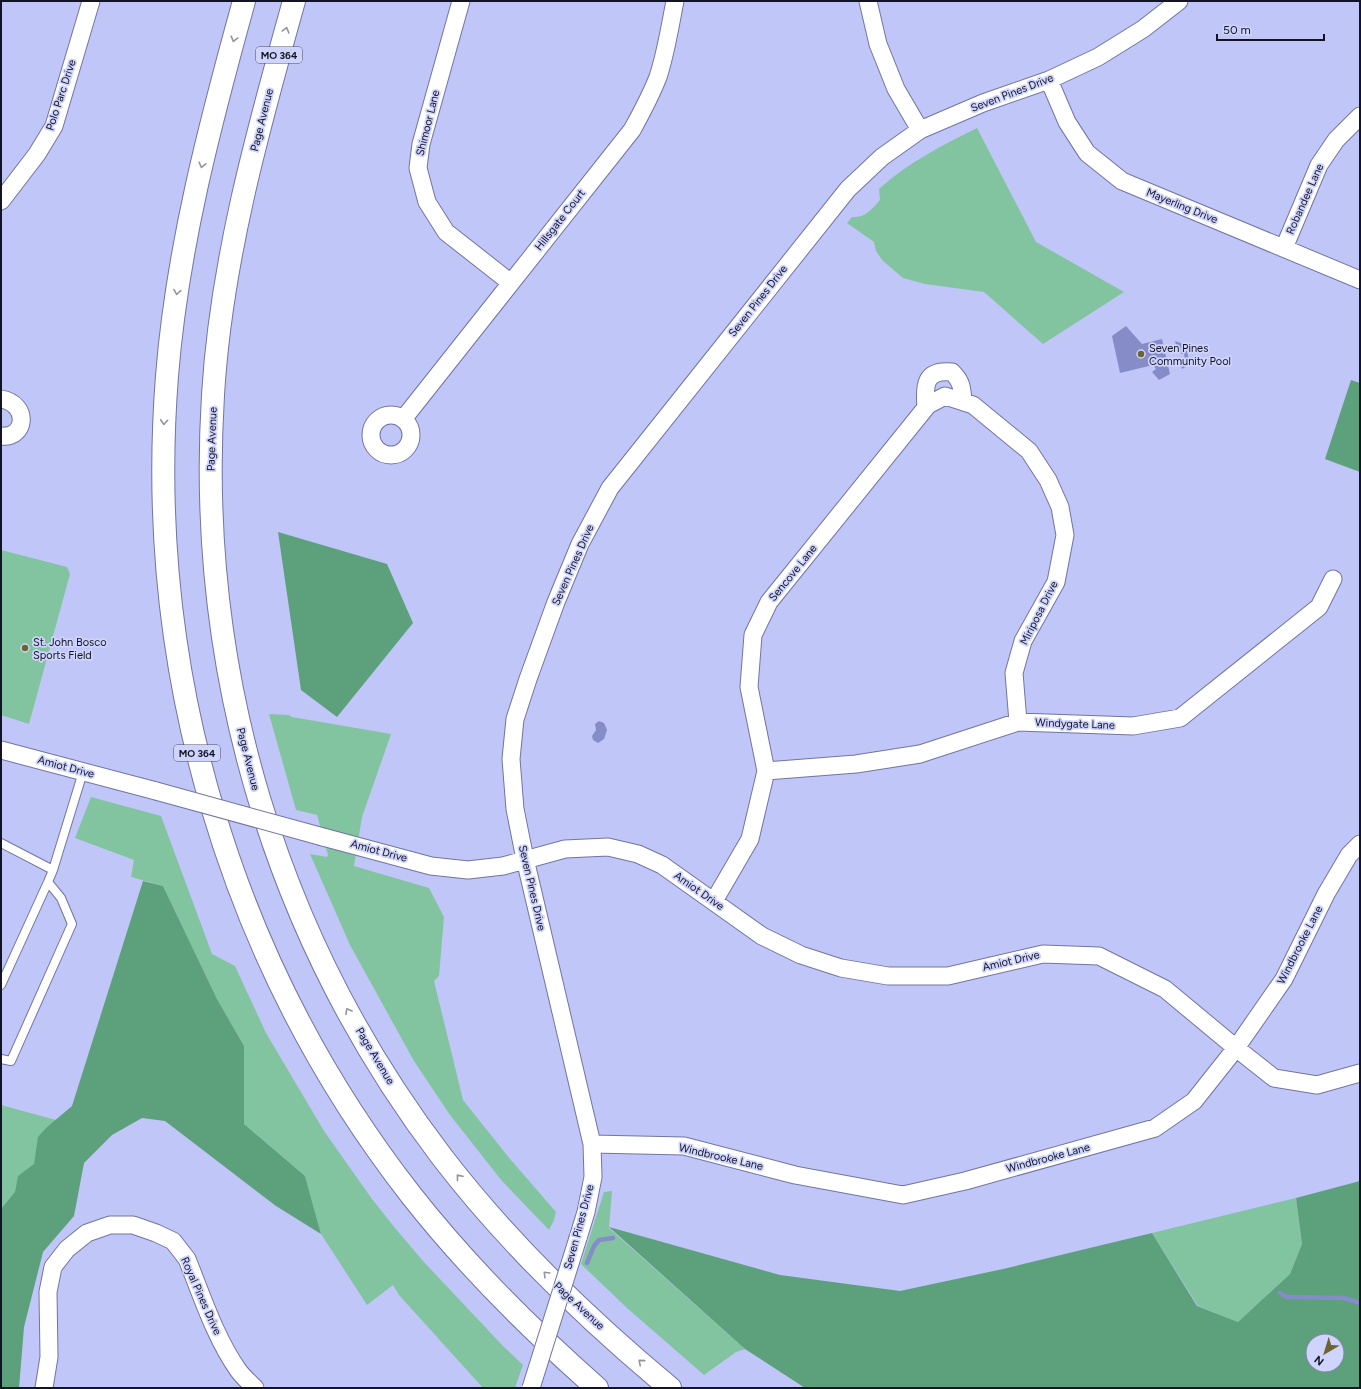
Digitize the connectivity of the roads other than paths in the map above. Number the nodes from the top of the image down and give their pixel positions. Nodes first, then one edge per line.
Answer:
1 (91, 1) edge
2 (244, 1) edge
3 (294, 1) edge
4 (461, 1) edge
5 (675, 1) edge
6 (868, 1) edge
7 (1179, 1) edge
8 (1049, 80) junction
9 (1360, 116) edge
10 (920, 130) junction
11 (1, 201) edge
12 (1284, 248) junction
13 (1360, 280) edge
14 (511, 283) junction
15 (945, 396) joint
16 (1, 399) edge
17 (963, 402) junction
18 (926, 407) junction
19 (404, 418) dead end
20 (1, 436) edge
21 (1333, 579) dead end
22 (1018, 722) junction
23 (1, 750) edge
24 (766, 771) junction
25 (83, 772) junction
26 (1, 843) edge
27 (1360, 844) edge
28 (525, 859) junction
29 (53, 870) junction
30 (48, 882) junction
31 (714, 901) junction
32 (1, 985) edge
33 (1236, 1048) junction
34 (1, 1059) edge
35 (1360, 1073) edge
36 (592, 1144) junction
37 (44, 1388) edge
38 (255, 1388) edge
39 (532, 1388) edge
40 (597, 1388) edge
41 (670, 1388) edge

1 - 11 street, Polo Parc Drive
2 -> 40 highway, MO 364
41 -> 3 highway, Page Avenue / MO 364
4 - 14 street, Shimoor Lane
5 - 14 street, Hillsgate Court
6 - 10 street
7 - 8 street, Seven Pines Drive
8 - 10 street, Seven Pines Drive
8 - 12 street, Mayerling Drive
9 - 12 street, Robandee Lane
10 - 28 street, Seven Pines Drive
12 - 13 street, Mayerling Drive
14 - 19 street, Hillsgate Court
15 - 17 street, Miriposa Drive
15 - 18 street, Sencove Lane
16 - 20 street
17 - 18 street
17 - 22 street, Miriposa Drive
18 - 24 street, Sencove Lane
21 - 22 street, Windygate Lane
22 - 24 street, Windygate Lane
23 - 25 street, Amiot Drive
24 - 31 street, Sencove Lane
25 - 28 street, Amiot Drive, bridge
25 - 29 lane
26 - 29 lane
27 - 33 street, Windbrooke Lane
28 - 31 street, Amiot Drive
28 - 36 street, Seven Pines Drive
29 - 30 lane
30 - 32 lane
30 - 34 lane
31 - 33 street, Amiot Drive
33 - 35 street, Amiot Drive
33 - 36 street, Windbrooke Lane
36 - 39 street, Seven Pines Drive, bridge
37 - 38 street, Royal Pines Drive

